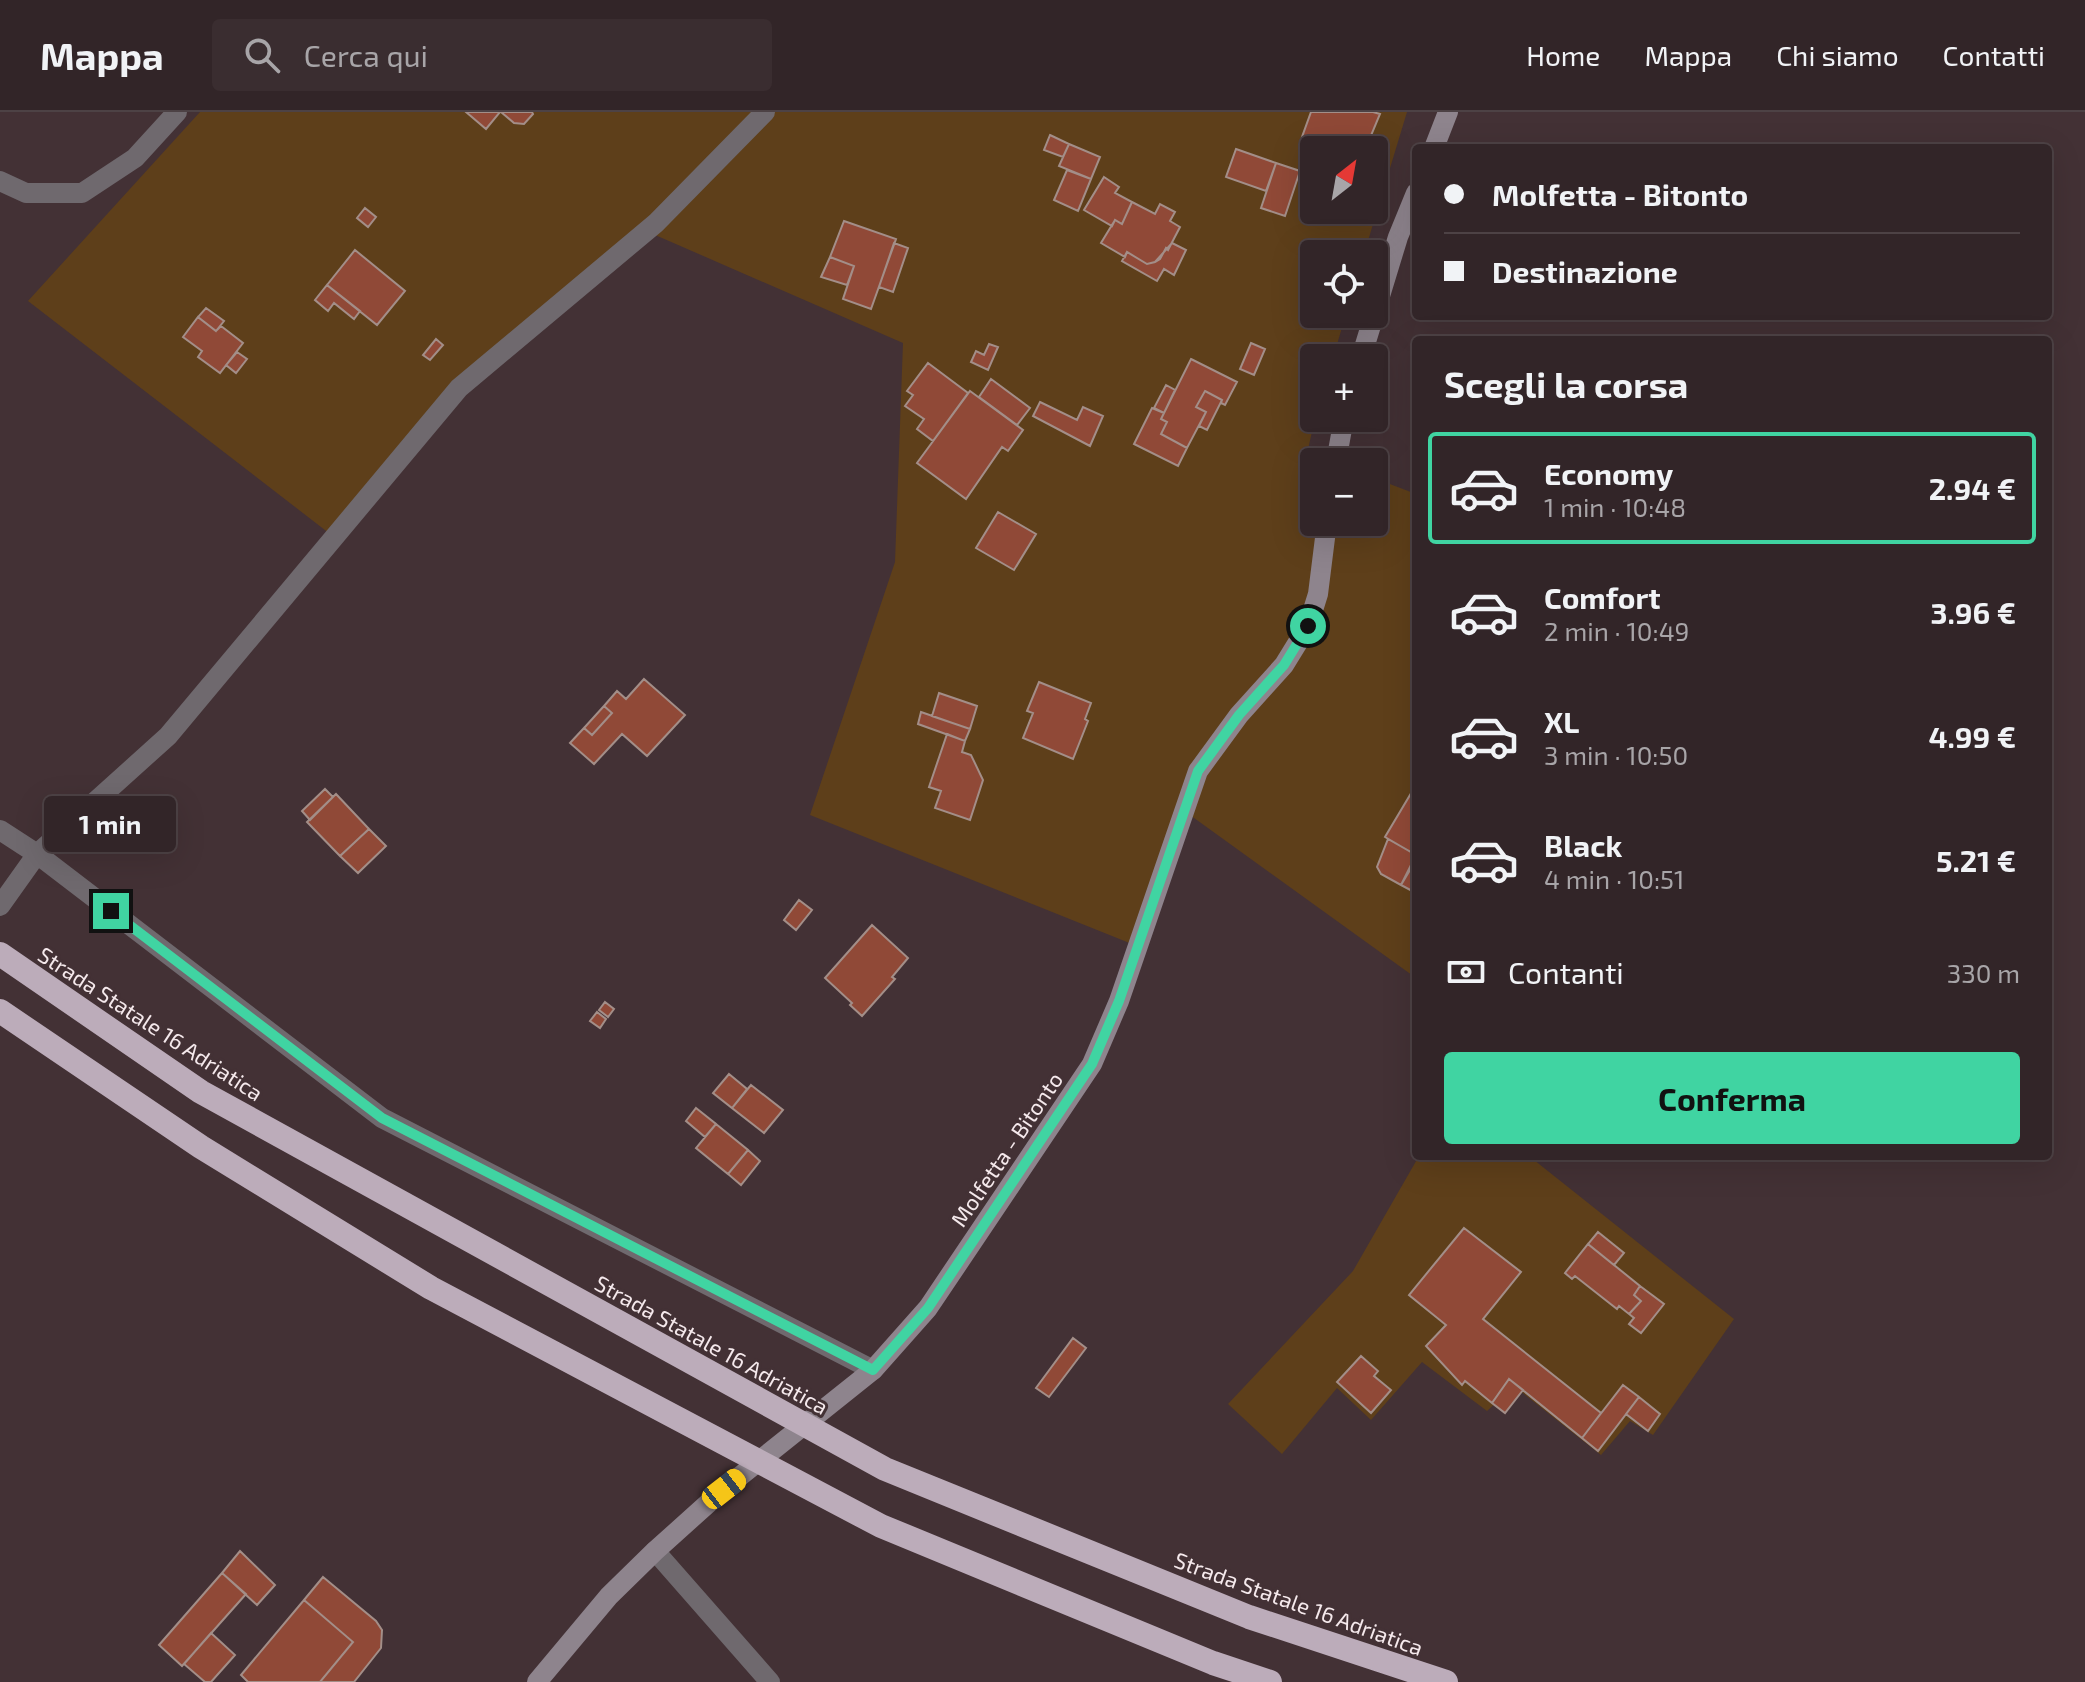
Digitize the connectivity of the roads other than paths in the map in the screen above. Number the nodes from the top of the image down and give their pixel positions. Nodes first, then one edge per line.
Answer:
1 (177, 112) edge
2 (765, 112) edge
3 (1448, 112) edge
4 (1436, 144) edge
5 (0, 181) edge
6 (1412, 203) edge
7 (1365, 344) edge
8 (1325, 536) edge
9 (0, 830) edge
10 (37, 854) junction
11 (0, 906) edge
12 (0, 954) edge
13 (0, 1011) edge
14 (873, 1370) junction
15 (655, 1551) junction
16 (537, 1682) edge
17 (770, 1682) edge
18 (1270, 1682) edge
19 (1446, 1682) edge

1 - 5 street
2 - 10 street
3 - 4 street
6 - 7 street
8 - 14 street, Molfetta - Bitonto
9 - 10 street
10 - 11 street
10 - 14 street
12 - 19 highway, Strada Statale 16 Adriatica
13 - 18 highway
14 - 15 street, Molfetta - Bitonto
15 - 16 street, Molfetta - Bitonto
15 - 17 street

